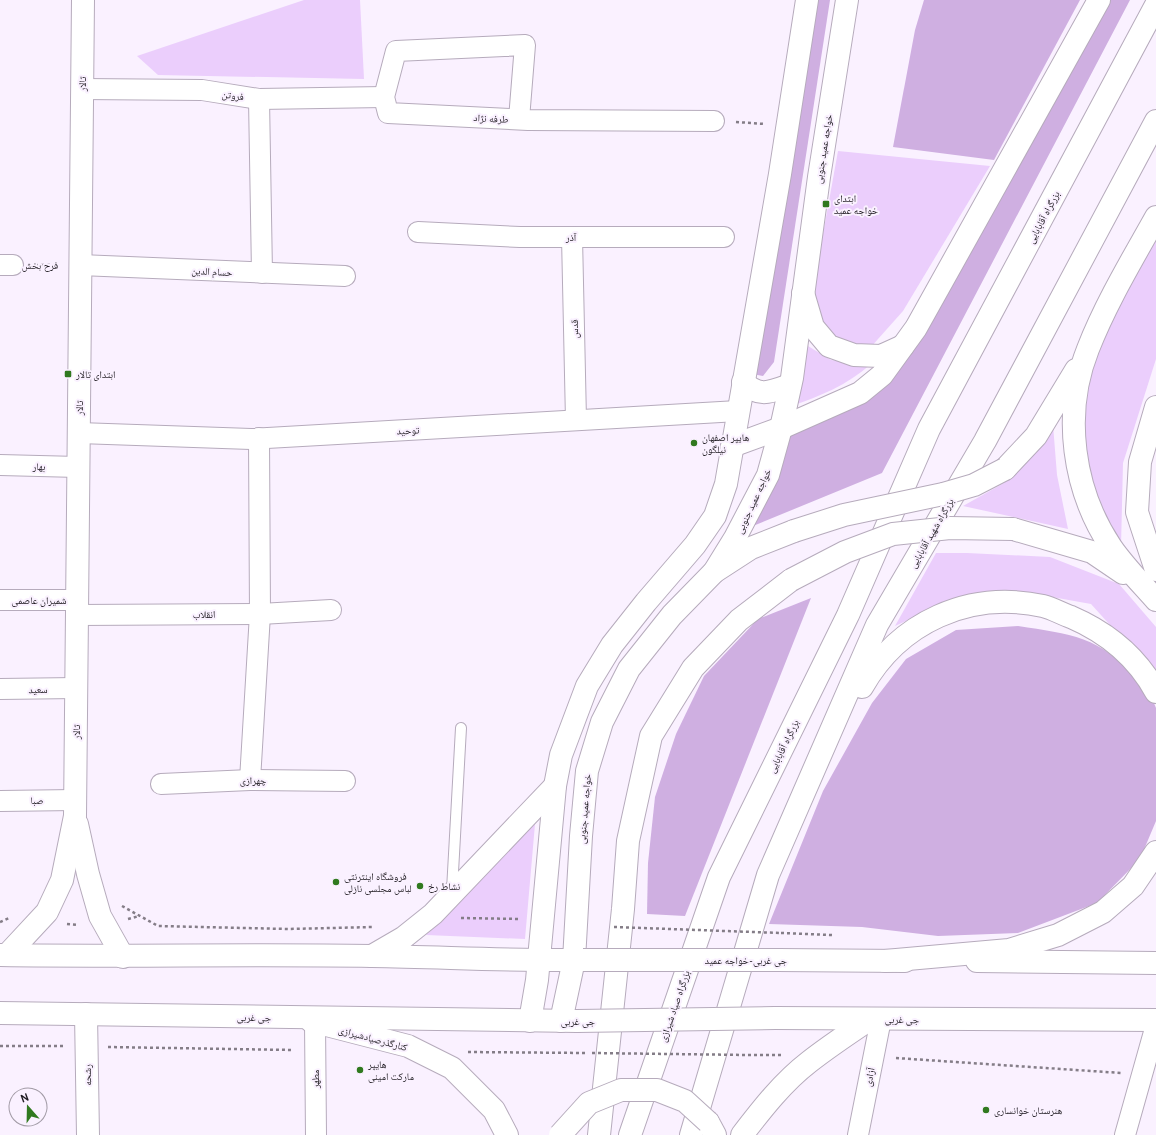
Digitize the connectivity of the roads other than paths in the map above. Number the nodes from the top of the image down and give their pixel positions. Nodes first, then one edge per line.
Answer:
1 (83, 0) edge
2 (807, 0) edge
3 (847, 0) edge
4 (1099, 0) edge
5 (1156, 6) edge
6 (82, 90) junction
7 (384, 97) junction
8 (259, 99) junction
9 (518, 119) junction
10 (714, 121) road end
11 (1156, 121) edge
12 (1156, 217) edge
13 (418, 232) dead end
14 (572, 237) junction
15 (724, 237) dead end
16 (80, 265) junction
17 (262, 273) junction
18 (345, 276) dead end
19 (803, 293) junction
20 (903, 346) junction
21 (1088, 350) junction
22 (743, 382) junction
23 (790, 385) junction
24 (1156, 407) edge
25 (738, 411) junction
26 (576, 420) junction
27 (781, 428) junction
28 (79, 433) junction
29 (259, 438) junction
30 (732, 446) junction
31 (0, 466) edge
32 (78, 467) junction
33 (714, 572) junction
34 (1152, 586) edge
35 (0, 600) edge
36 (77, 608) junction
37 (331, 610) dead end
38 (260, 614) junction
39 (76, 688) junction
40 (0, 689) edge
41 (1156, 692) edge
42 (461, 728) dead end
43 (815, 767) junction
44 (250, 780) junction
45 (345, 781) dead end
46 (161, 784) dead end
47 (555, 786) junction
48 (0, 801) edge
49 (75, 808) junction
50 (1156, 852) edge
51 (719, 877) joint
52 (452, 894) junction
53 (3, 955) edge
54 (372, 956) junction
55 (123, 957) junction
56 (538, 960) junction
57 (579, 960) junction
58 (884, 961) junction
59 (1156, 963) edge
60 (0, 1013) edge
61 (86, 1014) junction
62 (875, 1019) junction
63 (306, 1020) junction
64 (1156, 1020) edge
65 (530, 1021) junction
66 (569, 1021) junction
67 (1156, 1025) edge
68 (712, 1128) edge
69 (88, 1135) edge
70 (316, 1135) edge
71 (507, 1135) edge
72 (560, 1135) edge
73 (599, 1135) edge
74 (630, 1135) edge
75 (691, 1135) edge
76 (742, 1135) edge
77 (858, 1135) edge
78 (1125, 1135) edge

1 - 6 main road, تالار
2 - 22 main road
3 - 19 main road, خواجه عمید جنوبی
4 - 20 main road
5 - 51 main road, بزرگراه آقابابایی
6 - 8 street, فروتن
6 - 16 main road, تالار
7 - 8 street, فروتن
7 - 9 street, طرفه نژاد
7 - 9 street
8 - 17 street
9 - 10 street, طرفه نژاد
11 - 43 main road, بزرگراه شهید آقابابایی
12 - 21 main road
13 - 14 street, آذر
14 - 15 street, آذر
14 - 26 street, قدس
16 - 17 street, حسام الدین
16 - 28 main road, تالار
17 - 18 street, حسام الدین
19 - 20 main road
19 - 23 main road, خواجه عمید جنوبی
20 - 27 main road
21 - 33 main road, bridge
21 - 34 main road
22 - 23 main road
22 - 25 main road
23 - 27 main road, خواجه عمید جنوبی
24 - 34 main road
25 - 26 street, توحید
25 - 30 main road
26 - 29 street, توحید
27 - 30 main road
27 - 33 main road, خواجه عمید جنوبی
28 - 29 street, توحید
28 - 32 main road, تالار
29 - 38 street
30 - 47 main road
31 - 32 street, بهار
32 - 36 main road, تالار
33 - 57 main road, خواجه عمید جنوبی
34 - 73 main road, bridge
35 - 36 street, شمیران عاصمی
36 - 38 street, انقلاب
36 - 39 main road, تالار
37 - 38 street, انقلاب
38 - 44 street
39 - 40 street, سعید
39 - 49 main road, تالار
41 - 43 main road
42 - 52 lane
43 - 75 main road
44 - 45 street, چهرازی
44 - 46 street, چهرازی
47 - 52 main road
47 - 56 main road
48 - 49 street, صبا
49 - 53 main road
49 - 55 main road
50 - 58 main road
51 - 74 main road, بزرگراه صیاد شیرازی
52 - 54 main road
53 - 55 main road
54 - 55 main road
54 - 56 main road
56 - 57 main road
56 - 65 main road
57 - 58 main road, جی غربی-خواجه عمید, bridge
57 - 66 main road, خواجه عمید جنوبی
58 - 59 main road
60 - 61 main road, جی غربی
61 - 63 main road, جی غربی
61 - 69 main road, رشحه
62 - 64 main road, جی غربی
62 - 66 main road, جی غربی, bridge
62 - 76 main road
62 - 77 street, آزادی
63 - 65 main road, جی غربی
63 - 70 street, مطهر
63 - 71 main road, کنارگذرصیادشیرازی
65 - 66 main road, جی غربی
67 - 78 street
68 - 72 main road, bridge

